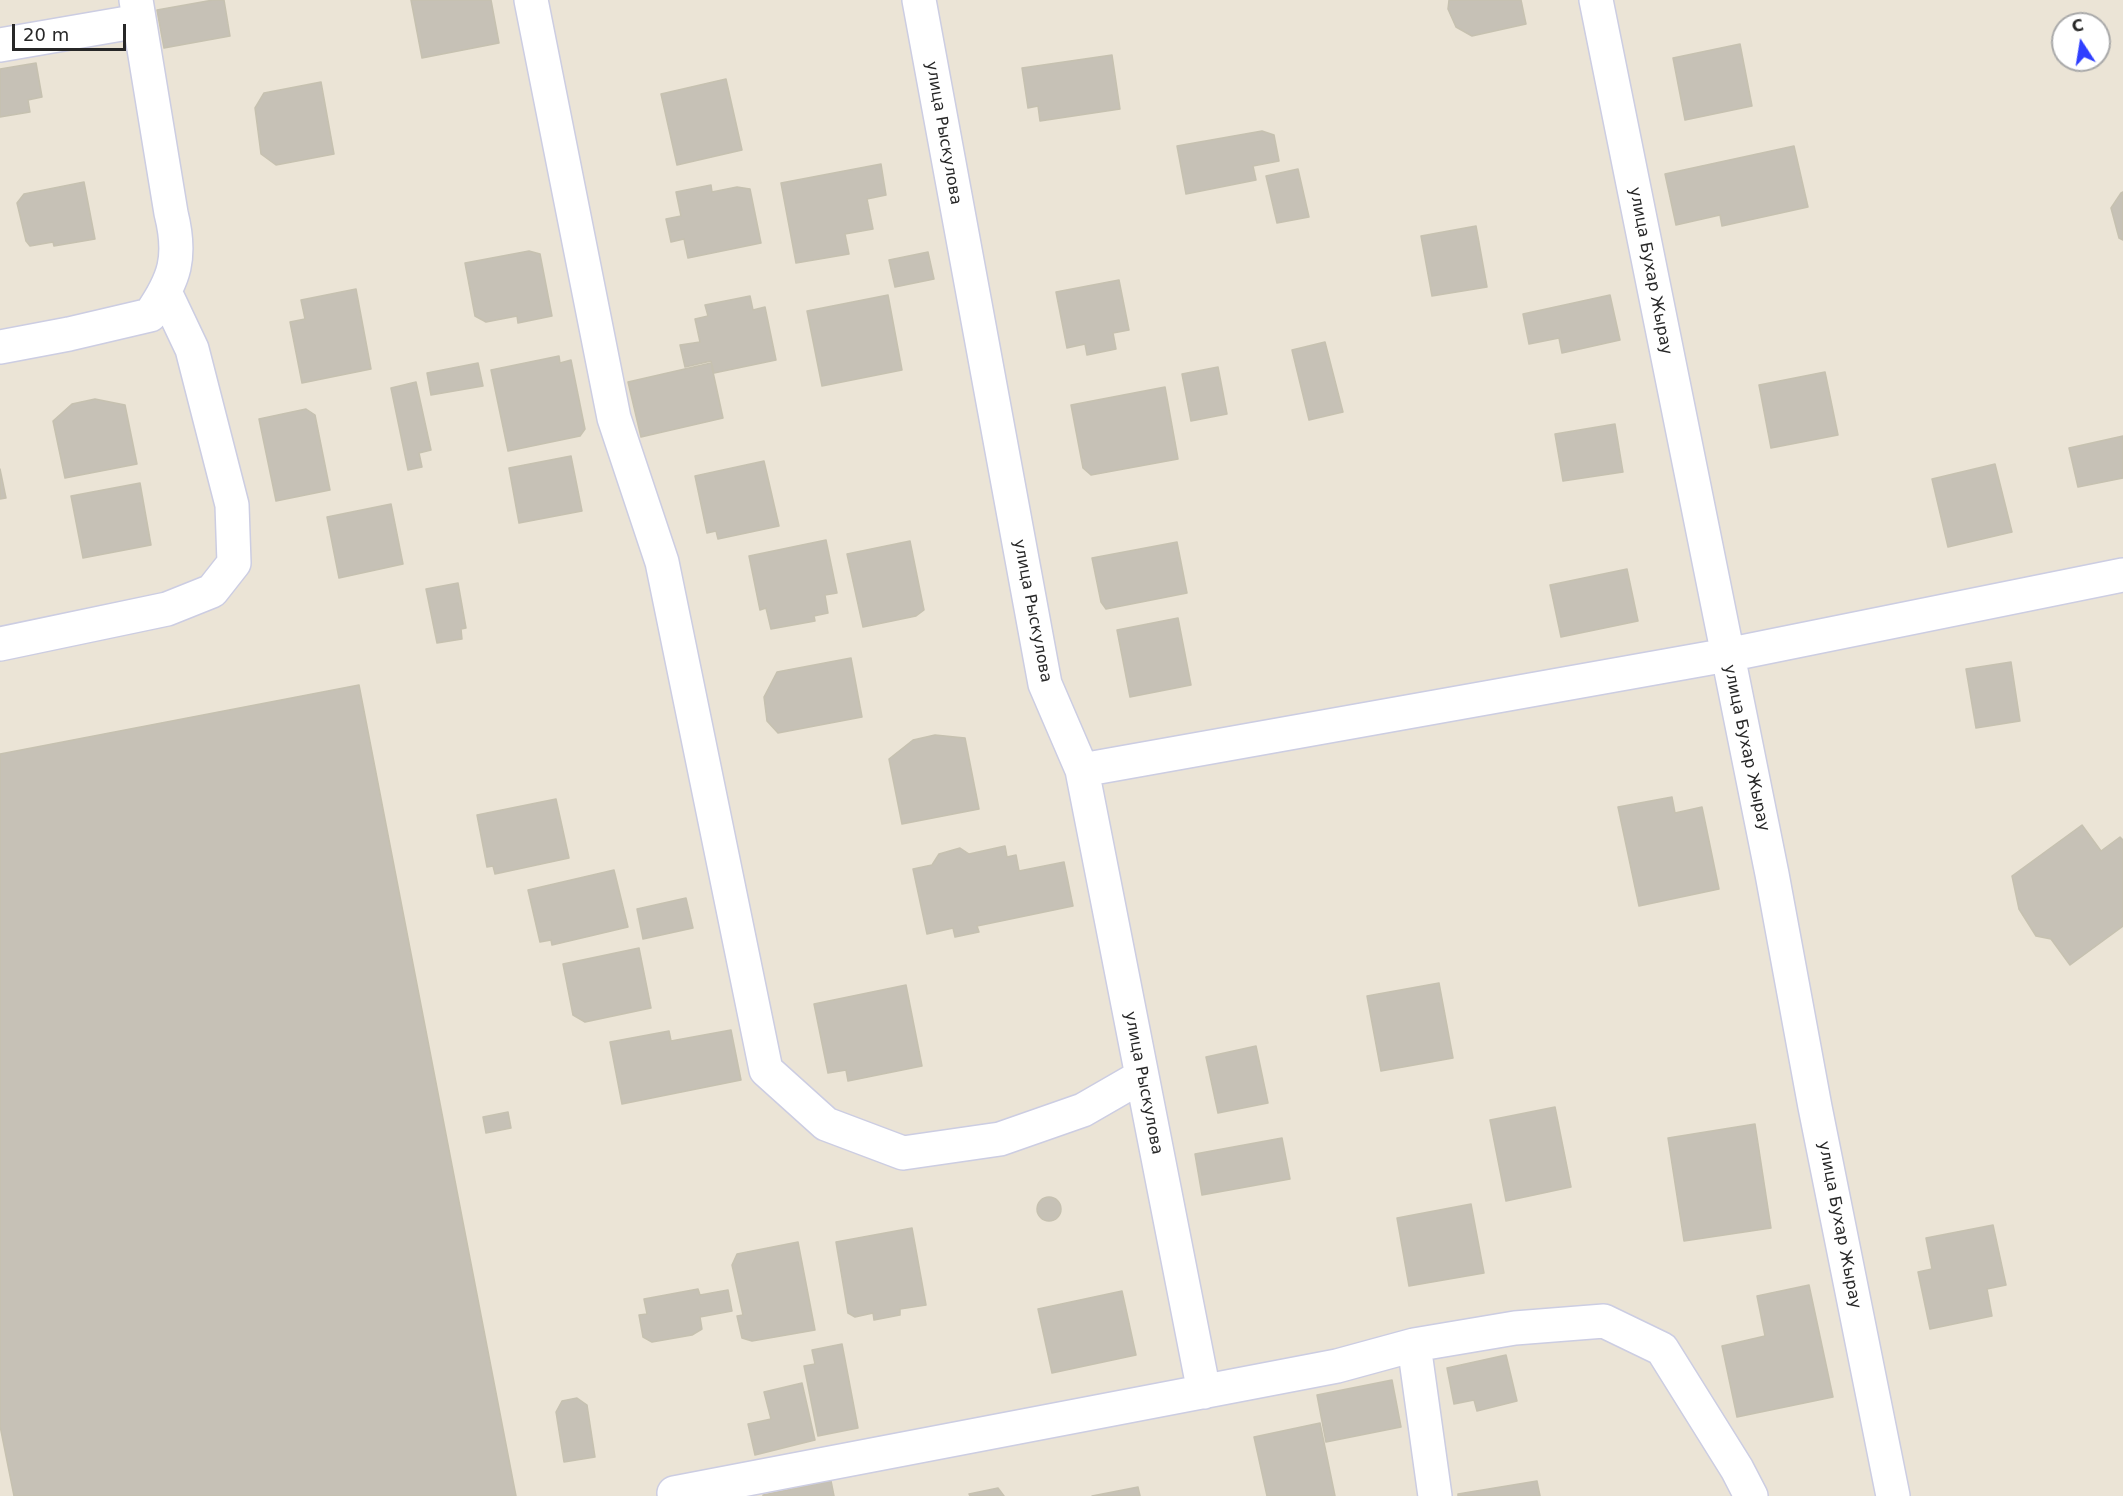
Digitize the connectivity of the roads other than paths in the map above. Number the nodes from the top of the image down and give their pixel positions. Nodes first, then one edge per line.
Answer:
1 (531, 0) edge
2 (919, 0) edge
3 (1596, 0) edge
4 (137, 10) edge
5 (0, 45) edge
6 (165, 292) junction
7 (0, 347) edge
8 (2123, 575) edge
9 (0, 644) edge
10 (1727, 655) junction
11 (1082, 770) junction
12 (1142, 1076) junction
13 (1414, 1345) junction
14 (1204, 1392) junction
15 (674, 1493) dead end
16 (1435, 1496) edge
17 (1751, 1496) edge
18 (1893, 1496) edge

1 - 12 street
2 - 11 street, улица Рыскулова
3 - 10 street, улица Бухар Жырау
4 - 5 street
4 - 6 street
6 - 7 street
6 - 9 street
8 - 10 street
10 - 11 street
10 - 18 street, улица Бухар Жырау
11 - 12 street, улица Рыскулова
12 - 14 street, улица Рыскулова
13 - 14 street
13 - 16 street
13 - 17 street
14 - 15 street

